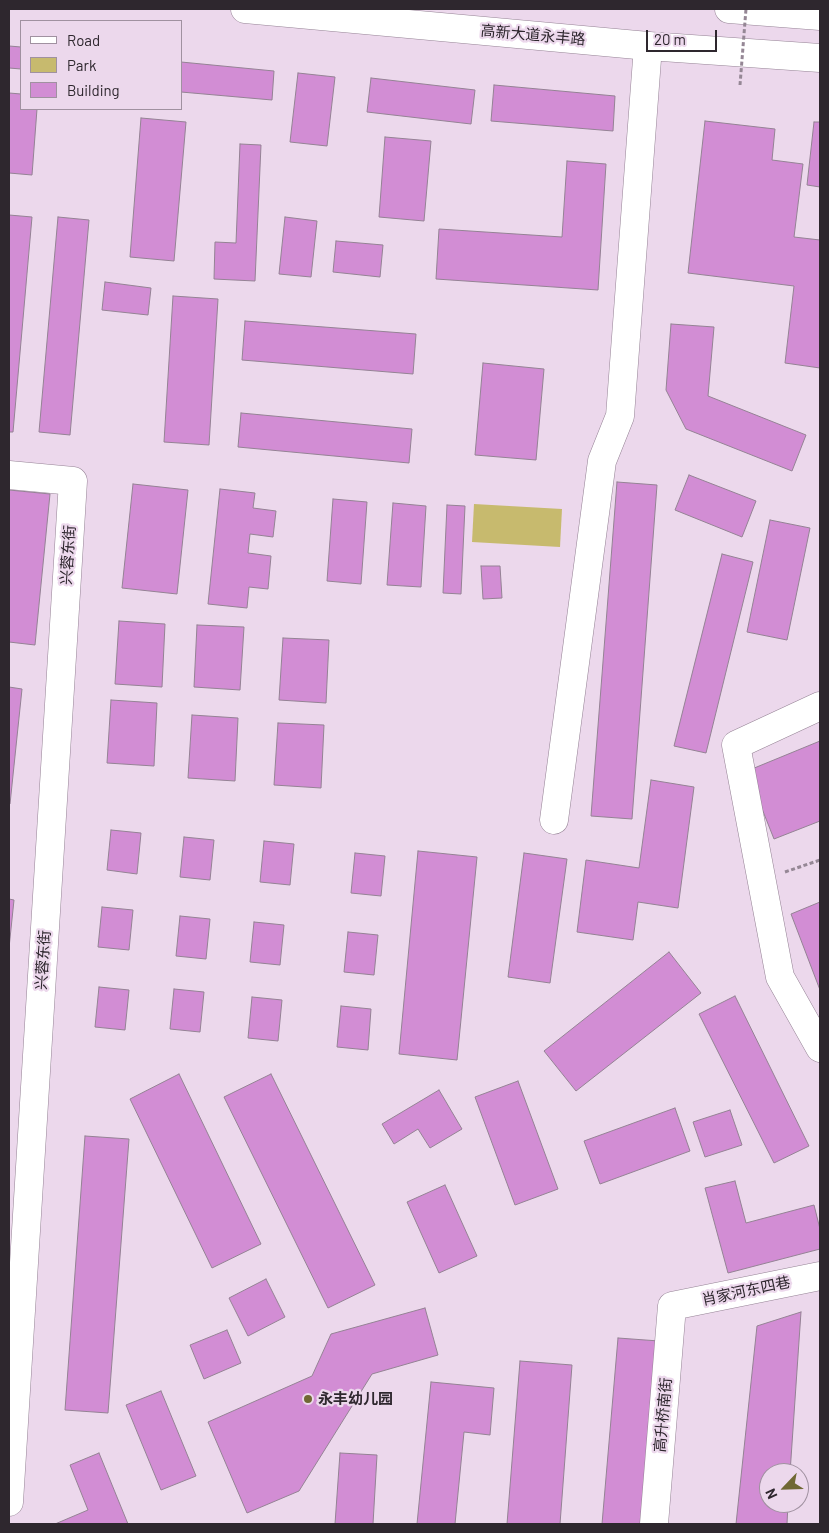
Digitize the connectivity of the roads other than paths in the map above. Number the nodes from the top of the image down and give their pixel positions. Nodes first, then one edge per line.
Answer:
1 (245, 9) edge
2 (729, 9) edge
3 (820, 16) edge
4 (648, 46) junction
5 (820, 58) edge
6 (9, 475) edge
7 (820, 706) edge
8 (554, 820) dead end
9 (820, 1048) edge
10 (820, 1276) edge
11 (672, 1306) joint
12 (9, 1502) edge
13 (654, 1524) edge

1 - 4 street, 高新大道永丰路
2 - 3 street
4 - 5 street, 高新大道永丰路
4 - 8 street
6 - 12 street, 兴蓉东街
7 - 9 street
10 - 11 street, 肖家河东四巷
11 - 13 street, 高升桥南街

